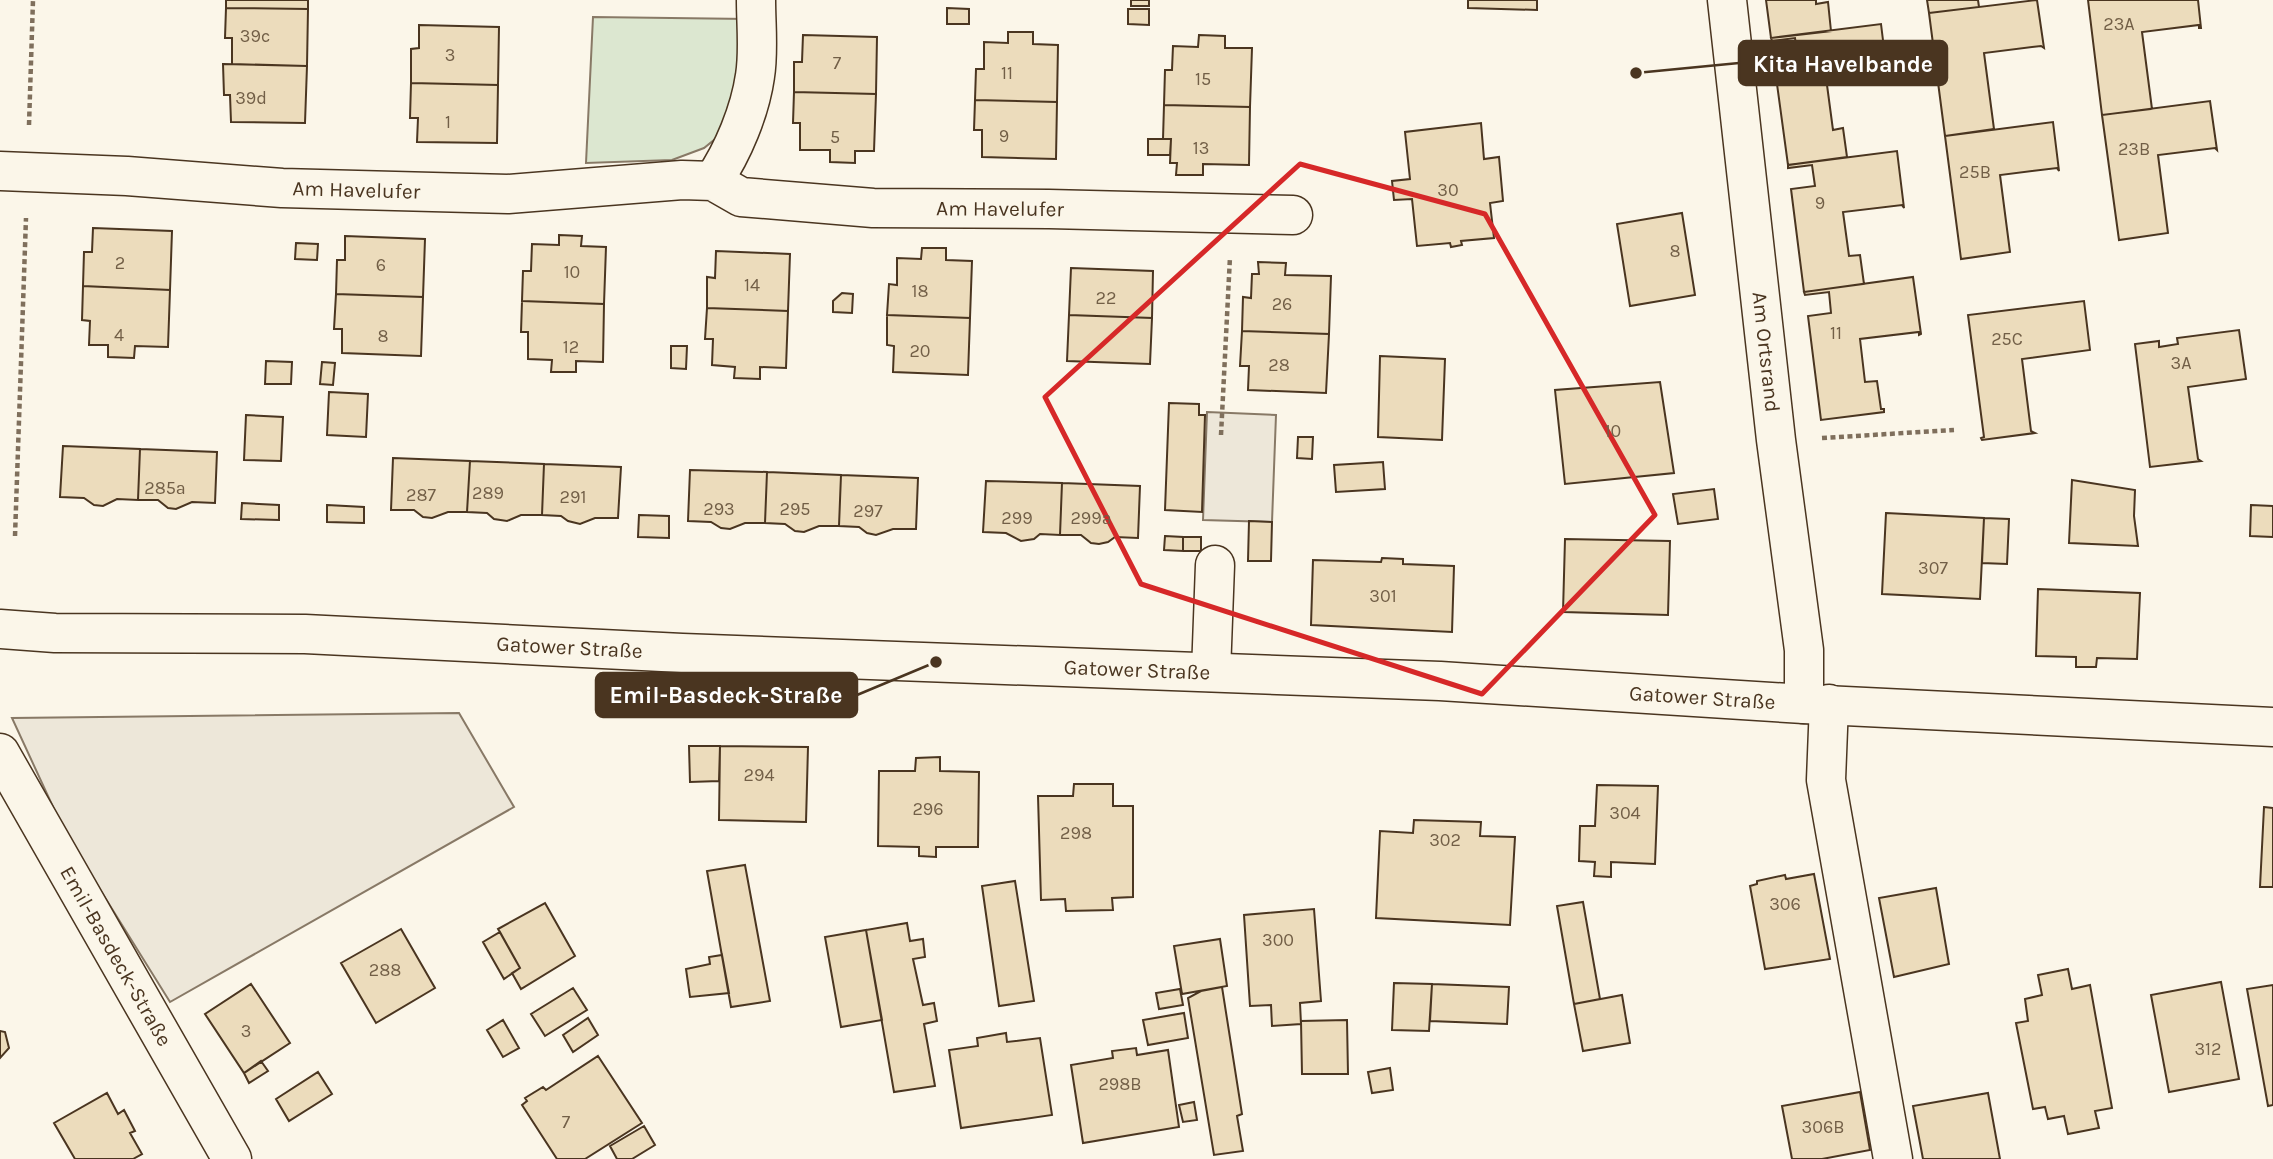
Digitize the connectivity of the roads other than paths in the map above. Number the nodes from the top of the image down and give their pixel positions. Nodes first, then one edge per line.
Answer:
1 (756, 0) edge
2 (1727, 0) edge
3 (14, 171) edge
4 (713, 181) junction
5 (1293, 215) dead end
6 (1215, 565) dead end
7 (0, 629) edge
8 (1212, 672) junction
9 (1817, 704) junction
10 (2273, 727) edge
11 (0, 753) edge
12 (232, 1159) edge
13 (1893, 1159) edge

1 - 4 street
2 - 9 street, Am Ortsrand
3 - 4 street, Am Havelufer
4 - 5 street, Am Havelufer
6 - 8 street
7 - 8 street, Gatower Straße
8 - 9 street, Gatower Straße
9 - 10 street, Gatower Straße
9 - 13 street, Am Ortsrand
11 - 12 street, Emil-Basdeck-Straße

